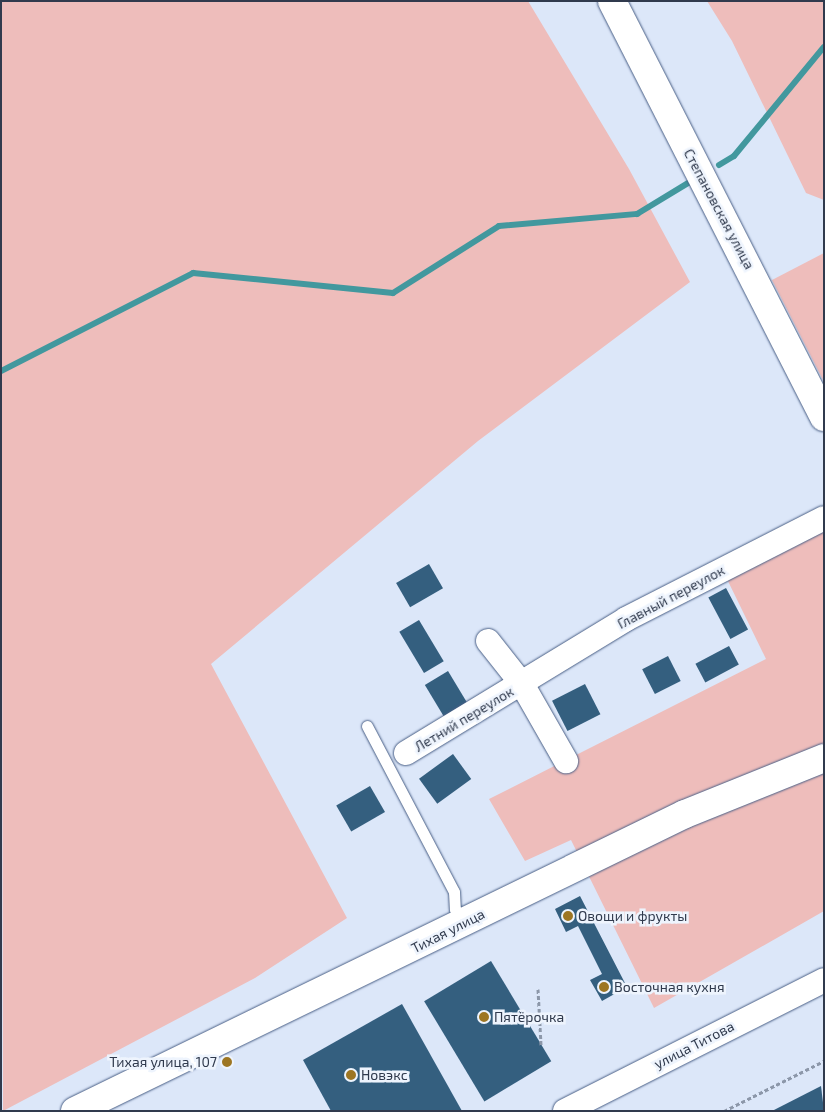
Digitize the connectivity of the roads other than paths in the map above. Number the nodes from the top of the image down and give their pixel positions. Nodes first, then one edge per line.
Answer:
1 (612, 1) edge
2 (824, 417) edge
3 (824, 518) edge
4 (488, 641) dead end
5 (522, 684) junction
6 (367, 726) dead end
7 (406, 753) dead end
8 (824, 758) edge
9 (566, 762) dead end
10 (462, 923) junction
11 (824, 980) edge
12 (75, 1111) edge
13 (565, 1111) edge

1 - 2 street, Степановская улица
3 - 5 street, Главный переулок
4 - 5 street
5 - 7 street, Летний переулок
5 - 9 street
6 - 10 lane
8 - 10 street, Тихая улица
10 - 12 street, Тихая улица
11 - 13 street, улица Титова

